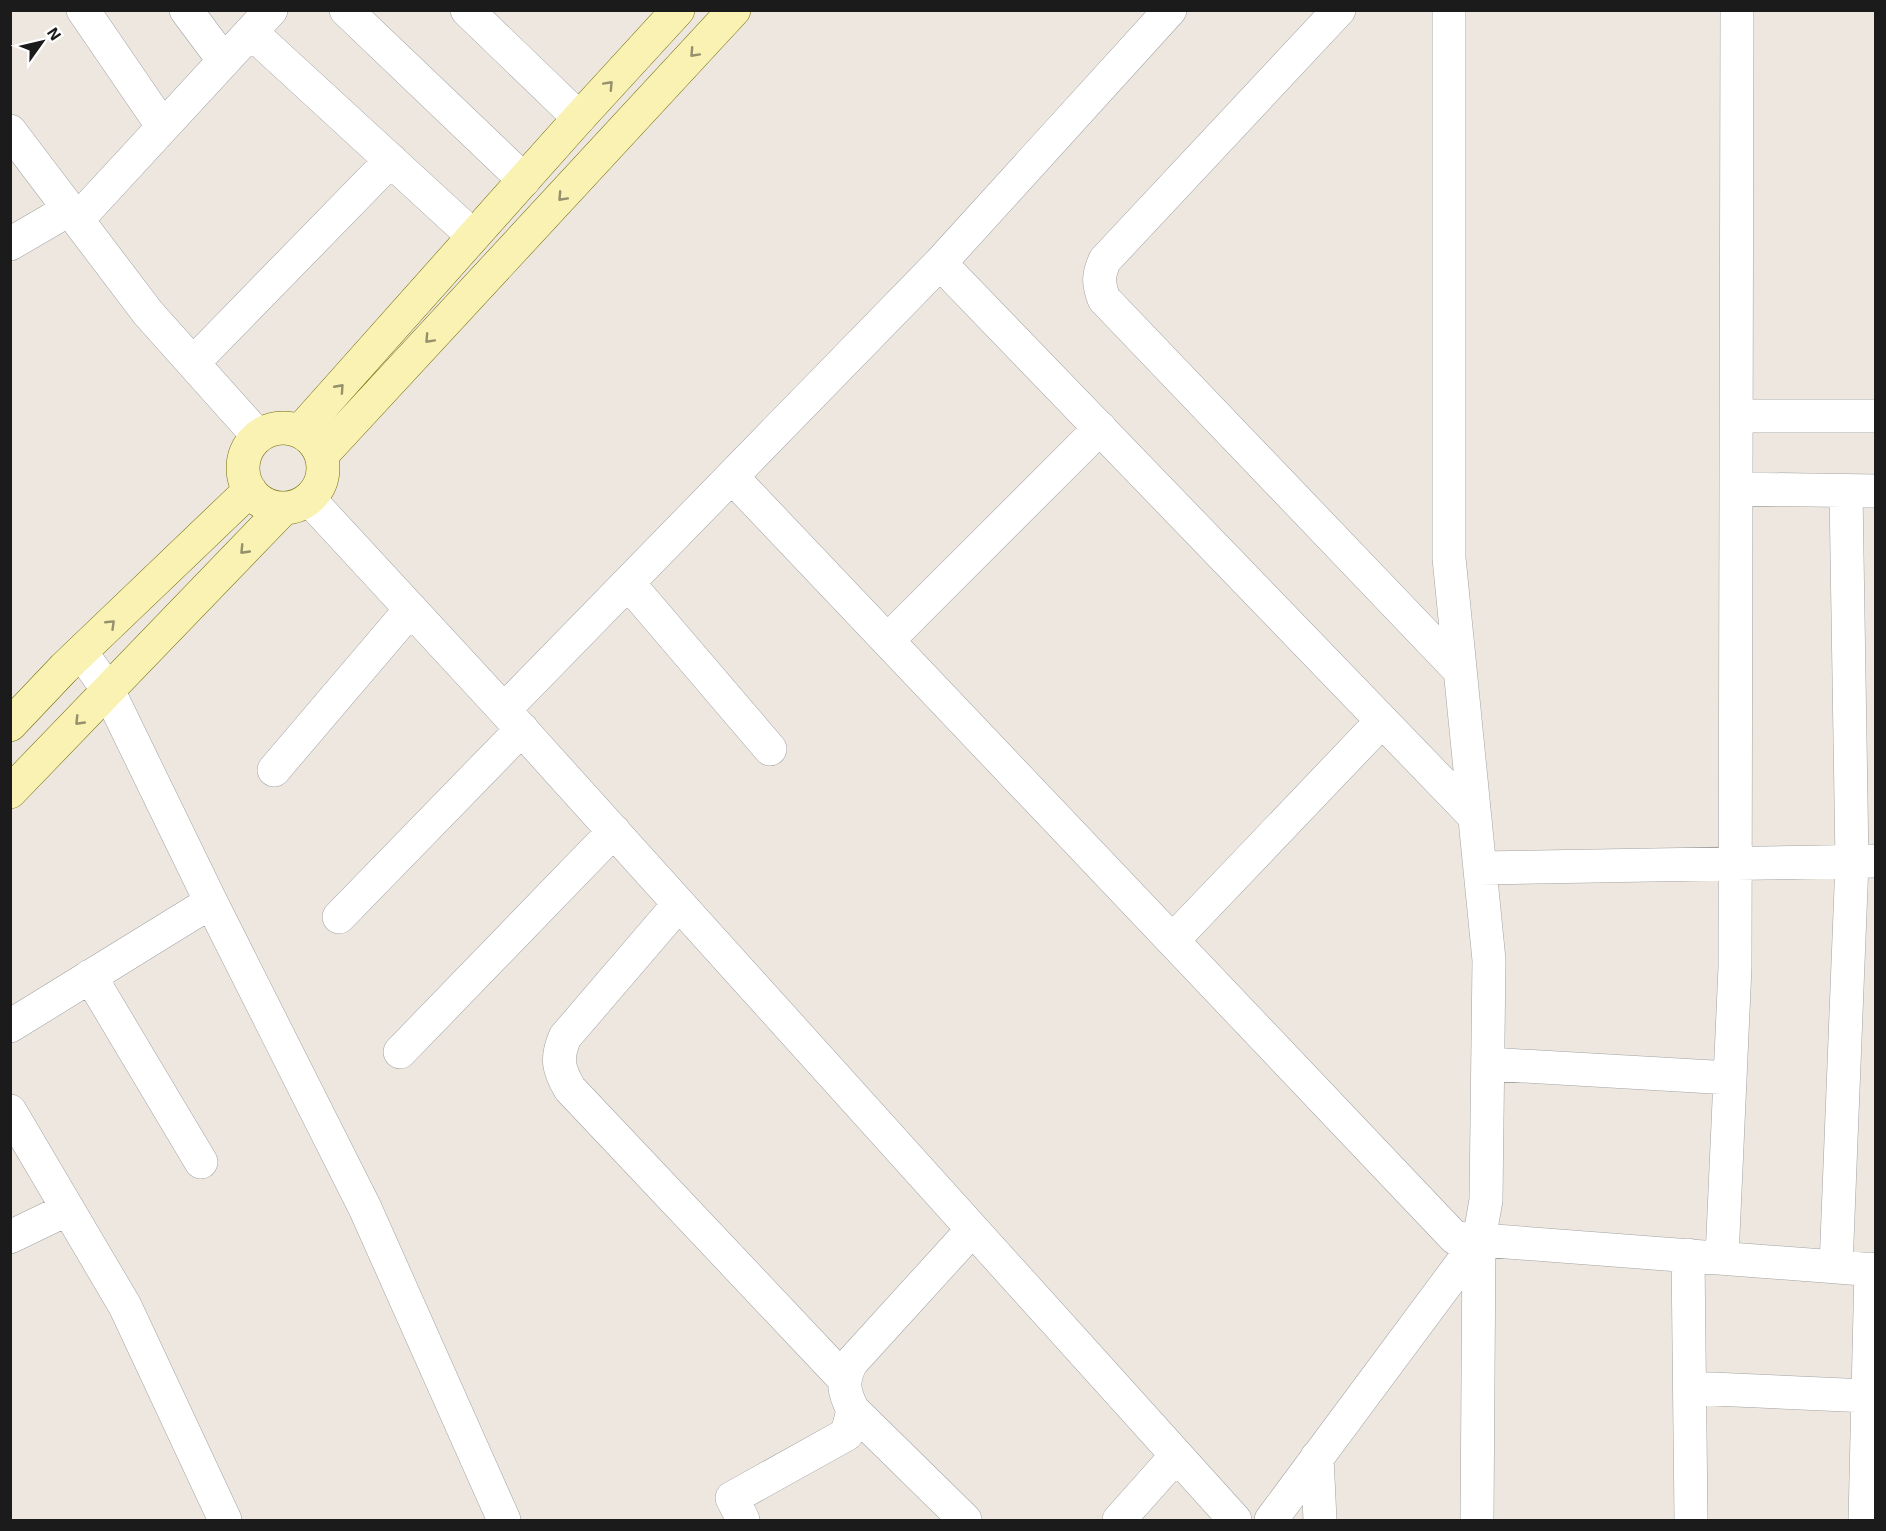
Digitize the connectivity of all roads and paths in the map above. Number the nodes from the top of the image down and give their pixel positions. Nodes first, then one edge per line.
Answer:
1 (82, 10) edge
2 (186, 10) edge
3 (346, 10) edge
4 (467, 10) edge
5 (678, 10) edge
6 (734, 10) edge
7 (1170, 10) edge
8 (1339, 10) edge
9 (1449, 10) edge
10 (1737, 10) edge
11 (261, 21) edge
12 (224, 62) junction
13 (579, 118) junction
14 (163, 128) junction
15 (10, 131) edge
16 (391, 160) junction
17 (524, 180) junction
18 (74, 214) junction
19 (474, 236) junction
20 (10, 244) edge
21 (940, 263) junction
22 (194, 363) junction
23 (1736, 416) junction
24 (1875, 416) edge
25 (1100, 428) junction
26 (300, 431) junction
27 (258, 436) junction
28 (322, 455) junction
29 (733, 478) junction
30 (1736, 489) junction
31 (250, 490) junction
32 (1861, 491) edge
33 (297, 504) junction
34 (629, 584) junction
35 (411, 609) junction
36 (888, 640) junction
37 (81, 652) junction
38 (1460, 671) junction
39 (108, 690) junction
40 (513, 720) junction
41 (1382, 721) junction
42 (10, 725) edge
43 (770, 749) dead end
44 (274, 770) dead end
45 (10, 792) edge
46 (1475, 817) junction
47 (614, 831) junction
48 (1864, 861) edge
49 (1735, 864) junction
50 (1480, 868) junction
51 (211, 902) junction
52 (679, 904) junction
53 (339, 917) dead end
54 (1173, 940) junction
55 (90, 976) junction
56 (10, 1026) edge
57 (400, 1052) dead end
58 (1488, 1064) junction
59 (1730, 1078) junction
60 (10, 1111) edge
61 (201, 1162) dead end
62 (68, 1209) junction
63 (972, 1230) junction
64 (10, 1237) edge
65 (1479, 1240) junction
66 (1688, 1256) junction
67 (1722, 1258) junction
68 (1836, 1267) junction
69 (1873, 1269) edge
70 (843, 1378) junction
71 (1690, 1388) junction
72 (1868, 1396) junction
73 (853, 1410) junction
74 (1176, 1456) junction
75 (1317, 1457) junction
76 (225, 1521) edge
77 (504, 1521) edge
78 (743, 1521) edge
79 (965, 1521) edge
80 (1119, 1521) edge
81 (1235, 1521) edge
82 (1271, 1521) edge
83 (1320, 1521) edge
84 (1477, 1521) edge
85 (1691, 1521) edge
86 (1865, 1521) edge

1 - 14 street
2 - 12 street
3 - 17 street
4 - 13 street
13 -> 5 street
6 -> 28 street
7 - 21 street
8 - 38 street
9 - 38 street
10 - 23 street
11 - 12 street
11 - 16 street
12 - 14 street
13 - 17 street
14 - 18 street
15 - 18 street
16 - 19 street
16 - 22 street
17 - 19 street
18 - 20 street
18 - 22 street
26 -> 19 street
21 - 25 street
21 - 29 street
22 - 27 street
23 - 24 street
23 - 30 street
25 - 36 street
25 - 41 street
26 - 27 street
26 - 28 street
27 - 31 street
28 - 33 street
29 - 34 street
29 - 36 street
30 - 32 street
30 - 49 street
31 - 33 street
37 -> 31 street
32 - 48 street
33 - 35 street
33 -> 39 street
34 - 40 street
34 - 43 street
35 - 40 street
35 - 44 street
36 - 54 street
37 - 39 street
37 - 42 street
38 - 46 street
39 -> 45 street
39 - 51 street
40 - 47 street
40 - 53 street
41 - 46 street
41 - 54 street
46 - 50 street
47 - 52 street
47 - 57 street
48 - 49 street
48 - 68 street
49 - 50 street
49 - 59 street
50 - 58 street
51 - 55 street
51 - 77 street
52 - 63 street
52 - 70 street
54 - 65 street
55 - 56 street
55 - 61 street
58 - 59 street
58 - 65 street
59 - 67 street
60 - 62 street
62 - 64 street
62 - 76 street
63 - 70 street
63 - 74 street
65 - 66 street
65 - 75 street
65 - 84 street
66 - 67 street
66 - 71 street
67 - 68 street
68 - 69 street
69 - 72 street
70 - 73 street
71 - 72 street
71 - 85 street
72 - 86 street
73 - 78 street
73 - 79 street
74 - 80 street
74 - 81 street
75 - 82 street
75 - 83 street

